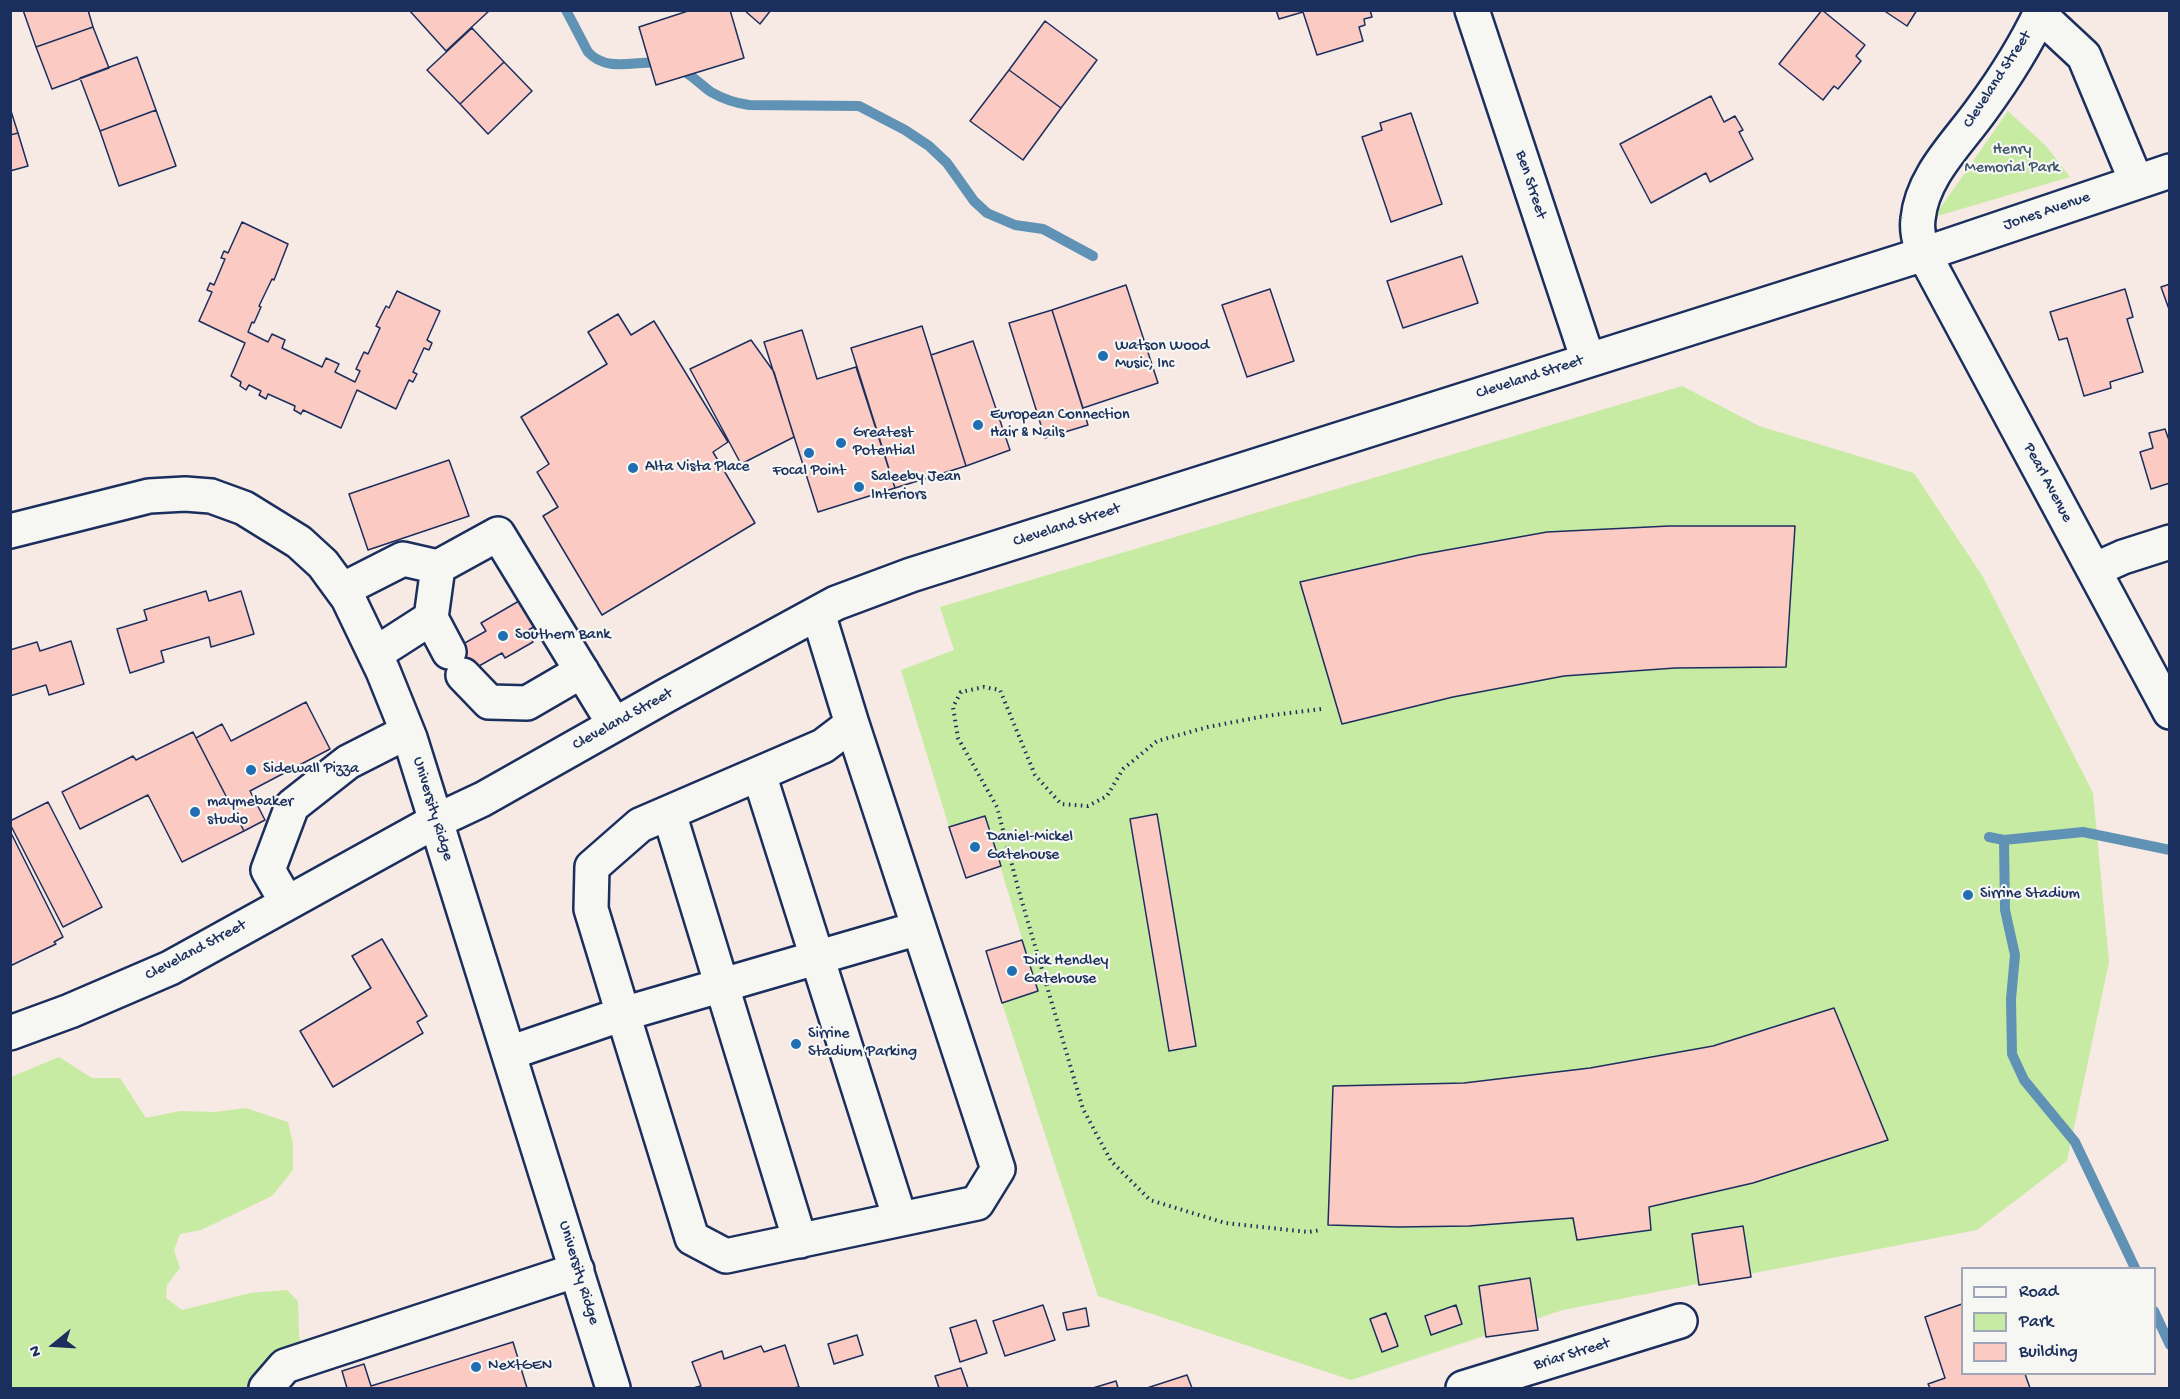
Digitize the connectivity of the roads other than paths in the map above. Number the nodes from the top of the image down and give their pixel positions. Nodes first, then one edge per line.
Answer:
1 (1472, 10) edge
2 (2041, 13) edge
3 (2169, 171) edge
4 (2136, 182) junction
5 (1924, 254) junction
6 (1588, 360) junction
7 (10, 531) edge
8 (2169, 543) edge
9 (438, 567) junction
10 (2094, 570) junction
11 (342, 590) junction
12 (818, 613) junction
13 (431, 618) junction
14 (375, 654) junction
15 (582, 671) junction
16 (2169, 712) edge
17 (614, 724) junction
18 (852, 724) junction
19 (407, 732) junction
20 (759, 774) junction
21 (669, 813) junction
22 (434, 822) junction
23 (287, 903) junction
24 (919, 927) junction
25 (817, 957) junction
26 (722, 985) junction
27 (623, 1014) junction
28 (10, 1033) edge
29 (509, 1053) junction
30 (900, 1219) junction
31 (800, 1241) junction
32 (577, 1270) junction
33 (1680, 1321) dead end
34 (266, 1389) edge
35 (613, 1389) edge
36 (1463, 1389) edge

1 - 6 street, Ben Street
2 - 4 street, Cleveland Street
2 - 5 street, Cleveland Street
3 - 4 street, Jones Avenue
4 - 5 street, Jones Avenue
5 - 6 street, Cleveland Street
5 - 10 street, Pearl Avenue
6 - 12 street, Cleveland Street
7 - 11 street, University Ridge
8 - 10 street
9 - 11 street
9 - 13 street
9 - 15 street
10 - 16 street, Pearl Avenue
11 - 14 street, University Ridge
12 - 17 street, Cleveland Street
12 - 18 street
13 - 14 street
13 - 15 street
14 - 19 street, University Ridge
15 - 17 street
17 - 22 street, Cleveland Street
18 - 20 street
18 - 24 street
19 - 22 street, University Ridge
19 - 23 street
20 - 21 street
20 - 25 street
21 - 26 street
21 - 27 street
22 - 23 street, Cleveland Street
22 - 29 street, University Ridge
23 - 28 street, Cleveland Street
24 - 25 street
24 - 30 street
25 - 26 street
25 - 30 street
26 - 27 street
26 - 31 street
27 - 29 street
27 - 31 street
29 - 32 street, University Ridge
30 - 31 street
32 - 34 street
32 - 35 street, University Ridge
33 - 36 street, Briar Street

